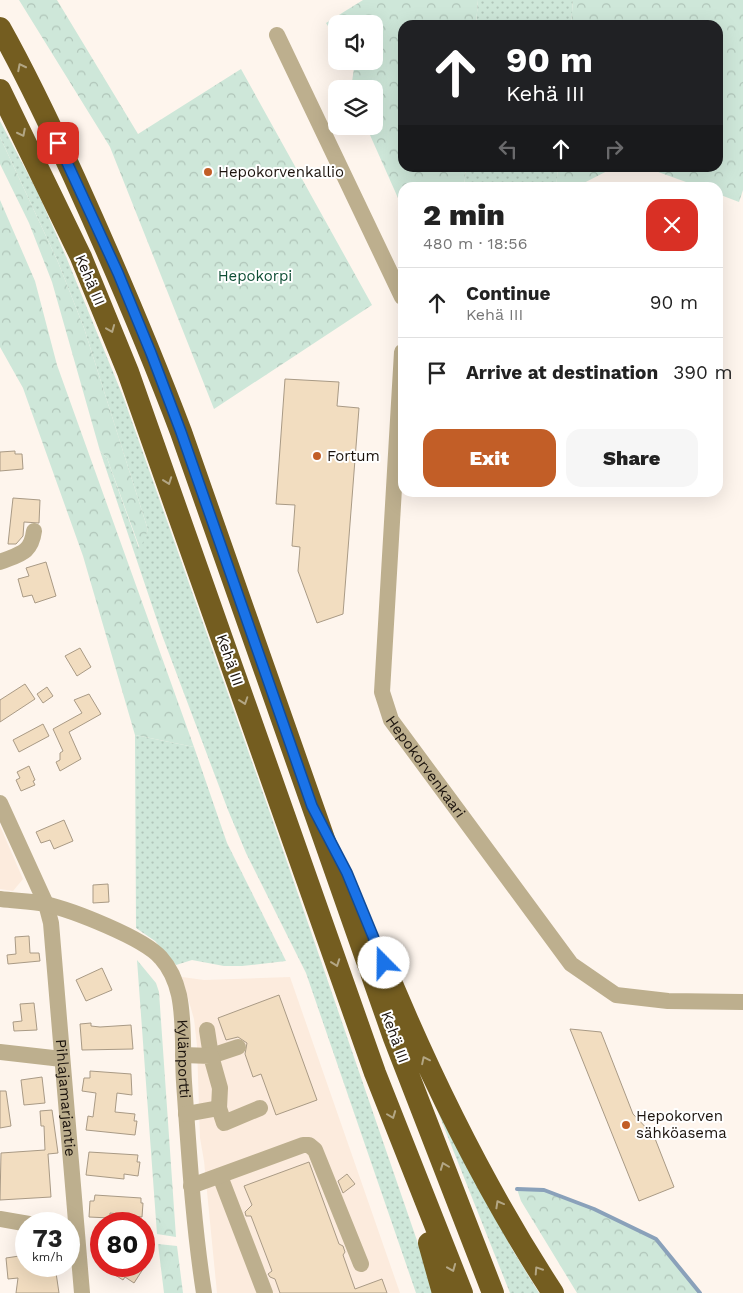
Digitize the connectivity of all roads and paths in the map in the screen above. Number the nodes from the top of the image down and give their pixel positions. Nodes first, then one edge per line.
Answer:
1 (0, 28) edge
2 (277, 35) dead end
3 (0, 90) edge
4 (398, 290) edge
5 (398, 420) edge
6 (34, 531) dead end
7 (0, 562) edge
8 (0, 803) edge
9 (312, 806) junction
10 (0, 899) edge
11 (46, 904) junction
12 (743, 1002) edge
13 (207, 1030) dead end
14 (238, 1047) dead end
15 (0, 1052) edge
16 (183, 1055) junction
17 (211, 1056) junction
18 (62, 1059) junction
19 (219, 1108) junction
20 (260, 1108) dead end
21 (186, 1114) junction
22 (220, 1176) junction
23 (191, 1186) junction
24 (420, 1190) junction
25 (71, 1212) edge
26 (0, 1219) edge
27 (15, 1222) edge
28 (361, 1264) dead end
29 (80, 1277) edge
30 (82, 1293) edge
31 (204, 1293) edge
32 (265, 1293) edge
33 (443, 1293) edge
34 (462, 1293) edge
35 (493, 1293) edge
36 (553, 1293) edge

9 -> 1 highway, Kehä III
2 - 4 street
3 -> 24 highway, Kehä III
5 - 12 street, Hepokorvenkaari
6 - 7 street
8 - 11 street, Pihlajamarjantie
35 -> 9 highway, Kehä III
36 -> 9 highway
10 - 11 street, Kylänportti
11 - 16 street, Kylänportti
11 - 18 street, Pihlajamarjantie
13 - 17 street
14 - 17 street
15 - 18 street
16 - 17 street
16 - 21 street, Kylänportti
17 - 19 street
18 - 25 street, Pihlajamarjantie
19 - 20 street
19 - 21 street
21 - 23 street, Kylänportti
22 - 23 street
22 - 28 street
22 - 32 street
23 - 31 street, Kylänportti
24 - 33 highway
24 -> 34 highway, Kehä III
26 - 27 street
29 - 30 street, Pihlajamarjantie

